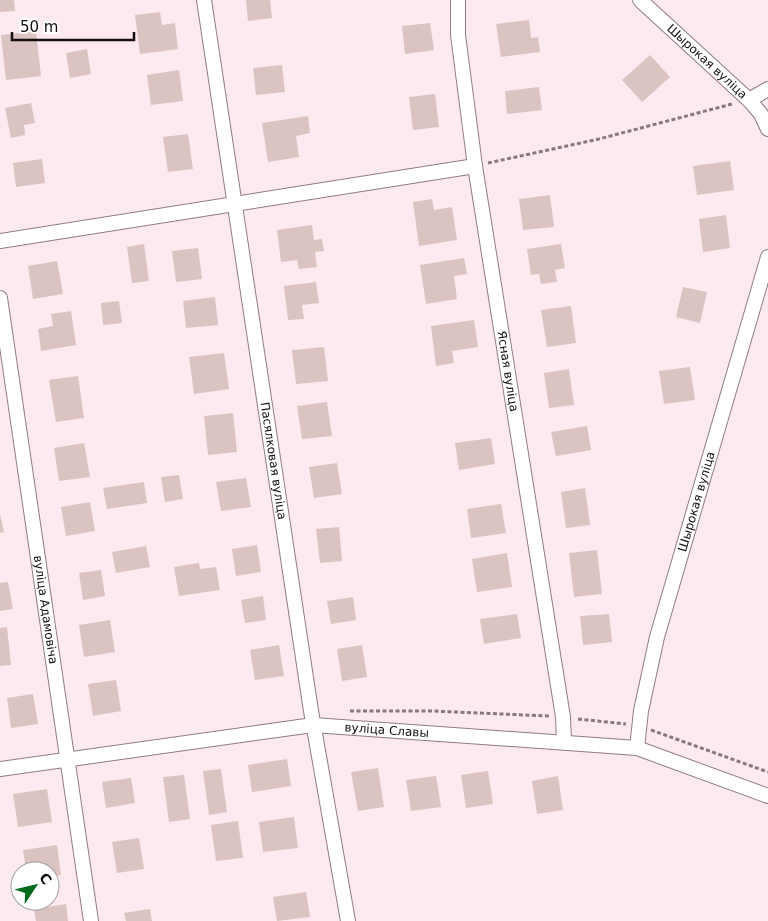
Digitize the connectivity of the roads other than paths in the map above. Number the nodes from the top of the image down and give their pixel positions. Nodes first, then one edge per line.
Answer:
1 (204, 0) edge
2 (458, 0) edge
3 (640, 0) edge
4 (768, 89) edge
5 (749, 100) junction
6 (768, 129) edge
7 (475, 166) junction
8 (234, 202) junction
9 (0, 240) edge
10 (768, 257) edge
11 (0, 298) edge
12 (313, 725) junction
13 (564, 741) junction
14 (637, 748) junction
15 (68, 760) junction
16 (0, 769) edge
17 (768, 796) edge
18 (91, 921) edge
19 (348, 921) edge

1 - 8 street, Пасялковая вуліца
2 - 7 street, Ясная вуліца
3 - 5 street, Шырокая вуліца
4 - 5 street
5 - 6 street, Шырокая вуліца
7 - 8 street
7 - 13 street, Ясная вуліца
8 - 9 street
8 - 12 street, Пасялковая вуліца
10 - 14 street, Шырокая вуліца
11 - 15 street, вуліца Адамовіча
12 - 13 street, вуліца Славы
12 - 15 street, вуліца Славы
12 - 19 street, Пасялковая вуліца
13 - 14 street, вуліца Славы
14 - 17 street, вуліца Славы
15 - 16 street, вуліца Славы
15 - 18 street, вуліца Адамовіча

